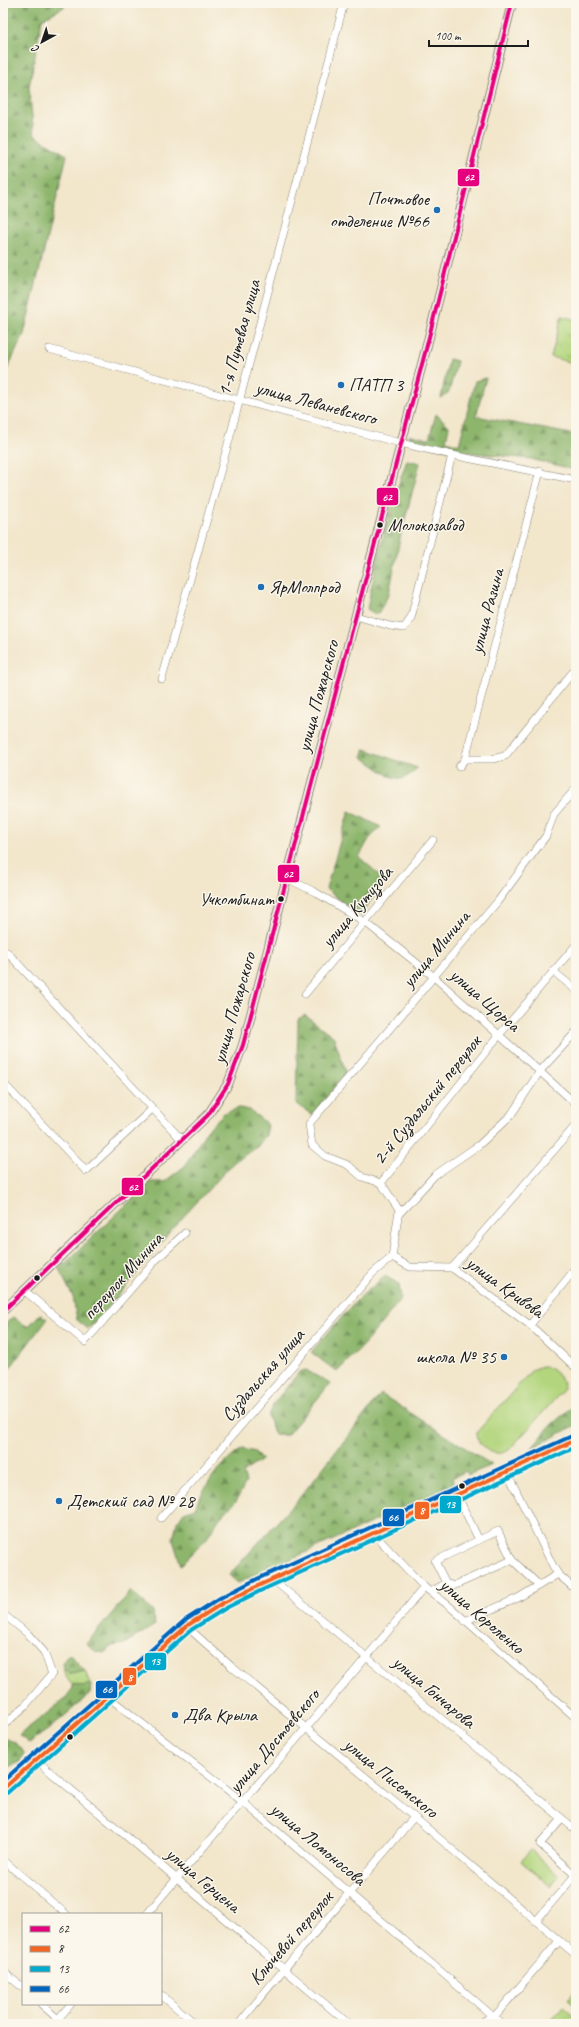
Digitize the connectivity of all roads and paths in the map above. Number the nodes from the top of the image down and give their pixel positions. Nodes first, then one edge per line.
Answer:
1 (344, 3) edge
2 (512, 3) edge
3 (49, 349) dead end
4 (240, 399) junction
5 (400, 443) junction
6 (452, 455) junction
7 (540, 471) junction
8 (576, 480) edge
9 (356, 616) junction
10 (576, 668) edge
11 (162, 679) dead end
12 (465, 759) junction
13 (459, 767) dead end
14 (576, 788) edge
15 (433, 840) dead end
16 (286, 878) junction
17 (365, 922) junction
18 (576, 945) edge
19 (6, 952) dead end
20 (553, 971) junction
21 (433, 976) junction
22 (576, 990) edge
23 (305, 994) dead end
24 (576, 1032) edge
25 (500, 1034) junction
26 (540, 1071) junction
27 (3, 1089) edge
28 (576, 1104) edge
29 (152, 1109) junction
30 (576, 1125) edge
31 (182, 1140) junction
32 (381, 1183) junction
33 (399, 1214) junction
34 (185, 1233) dead end
35 (392, 1257) junction
36 (452, 1268) junction
37 (576, 1268) edge
38 (25, 1291) junction
39 (3, 1311) edge
40 (530, 1325) junction
41 (576, 1368) edge
42 (576, 1440) edge
43 (507, 1472) junction
44 (457, 1495) junction
45 (161, 1518) dead end
46 (373, 1534) junction
47 (479, 1540) junction
48 (512, 1560) junction
49 (558, 1574) junction
50 (272, 1579) junction
51 (446, 1583) junction
52 (539, 1584) junction
53 (424, 1587) junction
54 (575, 1588) edge
55 (432, 1592) junction
56 (3, 1614) edge
57 (465, 1621) junction
58 (186, 1626) junction
59 (367, 1658) junction
60 (107, 1696) junction
61 (576, 1718) edge
62 (3, 1726) edge
63 (304, 1728) junction
64 (36, 1760) junction
65 (3, 1789) edge
66 (243, 1802) junction
67 (414, 1817) junction
68 (562, 1819) junction
69 (576, 1830) edge
70 (3, 1860) edge
71 (576, 1874) edge
72 (176, 1879) junction
73 (351, 1893) junction
74 (65, 1913) edge
75 (148, 1913) edge
76 (536, 1921) junction
77 (559, 1941) junction
78 (576, 1955) edge
79 (283, 1968) junction
80 (3, 1971) edge
81 (22, 1987) edge
82 (162, 1996) edge
83 (42, 2005) edge
84 (70, 2005) edge
85 (494, 2017) junction
86 (57, 2022) edge
87 (196, 2024) edge
88 (238, 2024) edge
89 (349, 2024) edge
90 (482, 2024) edge
91 (502, 2024) edge

1 - 4 street, 1-я Путевая улица
2 - 5 street, улица Пожарского
3 - 4 street, улица Леваневского
4 - 5 street, улица Леваневского
4 - 11 street, 1-я Путевая улица
5 - 6 street, улица Леваневского
5 - 9 street, улица Пожарского
6 - 7 street, улица Леваневского
6 - 9 street
7 - 8 street, улица Леваневского
7 - 12 street, улица Разина
9 - 16 street, улица Пожарского
10 - 12 street
12 - 13 street
14 - 21 street, улица Минина
15 - 17 street, улица Кутузова
16 - 17 street, улица Щорса
16 - 31 street, улица Пожарского
17 - 21 street, улица Щорса
17 - 23 street, улица Кутузова
18 - 20 street, 2-й Суздальский переулок
19 - 29 street
20 - 22 street
20 - 25 street, 2-й Суздальский переулок
21 - 25 street, улица Щорса
21 - 32 street, улица Минина
24 - 26 street
25 - 26 street, улица Щорса
25 - 32 street, 2-й Суздальский переулок
26 - 28 street, улица Щорса
26 - 33 street
27 - 29 street
29 - 31 street
30 - 36 street
31 - 38 street, улица Пожарского
32 - 33 street
33 - 35 street
34 - 38 street, переулок Минина
35 - 36 street, улица Кривова
35 - 45 street, Суздальская улица
36 - 40 street, улица Кривова
37 - 40 street
38 - 39 street, улица Пожарского
40 - 41 street, улица Кривова
42 - 43 main road
43 - 44 main road
43 - 49 street
44 - 46 main road
44 - 47 street
46 - 50 main road
46 - 53 street, улица Короленко
47 - 48 street
47 - 51 street
48 - 51 street
48 - 52 street
49 - 52 street
49 - 54 street
50 - 58 main road
50 - 59 street, улица Гончарова
51 - 55 street
52 - 57 street
53 - 55 street, улица Короленко
53 - 59 street, улица Достоевского
55 - 57 street, улица Короленко
56 - 62 street
57 - 61 street, улица Короленко
58 - 60 main road
58 - 63 street, улица Писемского
59 - 63 street, улица Достоевского
59 - 68 street, улица Гончарова
60 - 64 main road
60 - 66 street, улица Ломоносова
63 - 66 street, улица Достоевского
63 - 67 street, улица Писемского
64 - 65 main road
64 - 72 street, улица Герцена
66 - 72 street, улица Достоевского
66 - 73 street, улица Ломоносова
67 - 73 street, Ключевой переулок
67 - 76 street, улица Писемского
68 - 69 street, улица Гончарова
68 - 71 street
70 - 74 street
71 - 76 street
72 - 75 street, улица Достоевского
72 - 79 street, улица Герцена
73 - 79 street, Ключевой переулок
73 - 85 street, улица Ломоносова
76 - 77 street, улица Писемского
77 - 78 street, улица Писемского
77 - 85 street
79 - 88 street, Ключевой переулок
79 - 89 street, улица Герцена
80 - 81 street
82 - 87 street
83 - 86 street
84 - 86 street
85 - 90 street
85 - 91 street, улица Ломоносова

